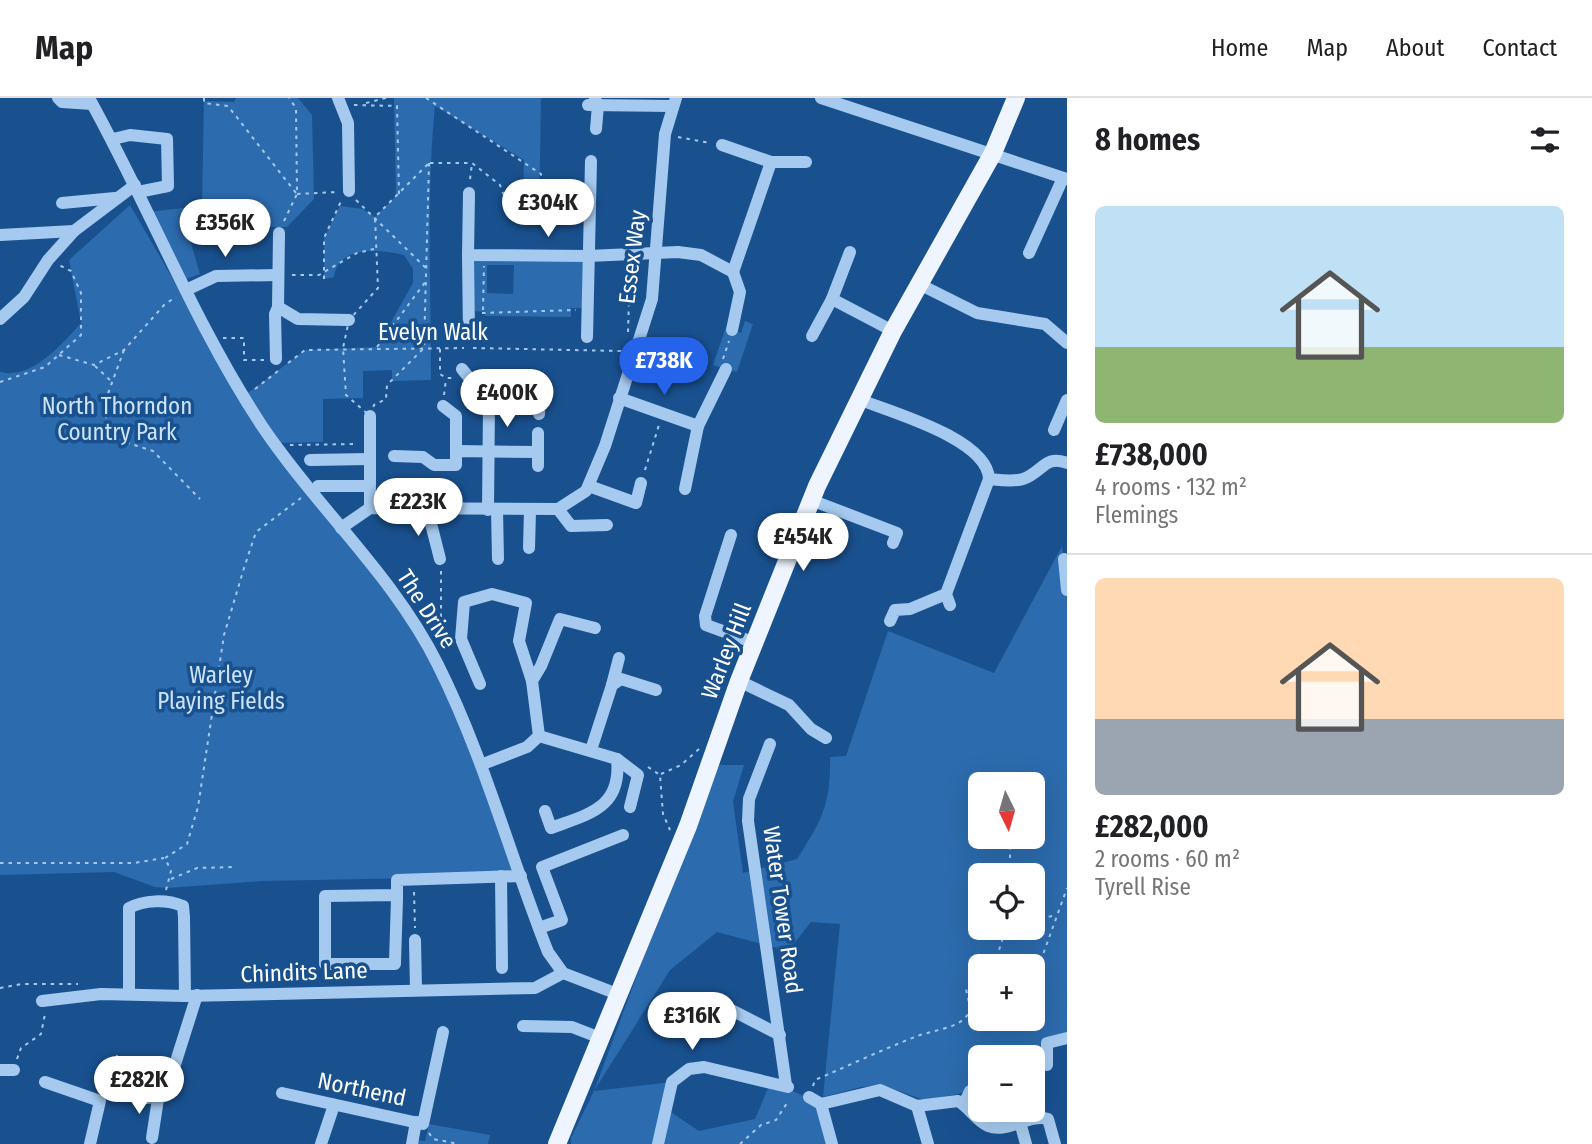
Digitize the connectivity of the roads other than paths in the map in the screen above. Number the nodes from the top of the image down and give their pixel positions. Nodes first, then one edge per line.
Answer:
1 (58, 98) edge
2 (821, 98) edge
3 (1016, 98) edge
4 (91, 101) edge
5 (341, 102) edge
6 (674, 102) edge
7 (594, 103) edge
8 (596, 129) dead end
9 (113, 139) junction
10 (722, 145) road end
11 (992, 153) junction
12 (591, 161) dead end
13 (771, 162) junction
14 (806, 162) dead end
15 (1065, 178) edge
16 (137, 189) junction
17 (347, 192) road end
18 (469, 193) road end
19 (116, 198) junction
20 (62, 203) dead end
21 (74, 231) junction
22 (279, 233) road end
23 (0, 235) edge
24 (850, 252) dead end
25 (657, 253) junction
26 (1029, 253) dead end
27 (468, 254) junction
28 (588, 256) junction
29 (733, 271) junction
30 (278, 275) junction
31 (920, 285) junction
32 (186, 290) junction
33 (832, 299) junction
34 (6, 307) edge
35 (278, 307) junction
36 (0, 319) edge
37 (349, 320) road end
38 (732, 330) road end
39 (893, 331) junction
40 (468, 336) dead end
41 (812, 336) dead end
42 (587, 337) dead end
43 (1067, 343) edge
44 (276, 359) road end
45 (726, 369) road end
46 (466, 373) road end
47 (540, 385) dead end
48 (619, 398) junction
49 (858, 399) junction
50 (540, 400) junction
51 (1067, 400) edge
52 (489, 404) junction
53 (443, 406) road end
54 (539, 414) dead end
55 (370, 416) road end
56 (698, 426) junction
57 (1054, 430) dead end
58 (538, 433) dead end
59 (456, 451) junction
60 (491, 451) junction
61 (538, 452) junction
62 (394, 456) dead end
63 (370, 459) junction
64 (310, 460) dead end
65 (1067, 463) edge
66 (538, 466) dead end
67 (989, 479) junction
68 (641, 483) road end
69 (370, 485) junction
70 (589, 486) junction
71 (315, 488) junction
72 (685, 489) dead end
73 (811, 500) junction
74 (370, 508) junction
75 (427, 508) junction
76 (558, 509) junction
77 (493, 510) junction
78 (530, 510) junction
79 (607, 525) dead end
80 (341, 528) junction
81 (731, 535) dead end
82 (893, 543) dead end
83 (529, 548) dead end
84 (440, 559) road end
85 (498, 559) dead end
86 (1064, 559) dead end
87 (1067, 590) edge
88 (890, 621) dead end
89 (595, 628) dead end
90 (755, 643) junction
91 (620, 658) dead end
92 (531, 681) junction
93 (739, 681) junction
94 (480, 684) dead end
95 (612, 684) junction
96 (656, 690) dead end
97 (539, 736) junction
98 (826, 738) dead end
99 (770, 744) dead end
100 (591, 750) junction
101 (617, 760) junction
102 (483, 764) junction
103 (630, 807) dead end
104 (545, 811) dead end
105 (623, 835) dead end
106 (501, 876) junction
107 (521, 876) junction
108 (397, 895) junction
109 (539, 928) junction
110 (415, 940) road end
111 (502, 968) dead end
112 (563, 973) junction
113 (416, 990) junction
114 (129, 994) junction
115 (620, 995) junction
116 (191, 996) junction
117 (712, 1000) dead end
118 (42, 1001) dead end
119 (523, 1027) dead end
120 (443, 1032) dead end
121 (780, 1035) junction
122 (1067, 1038) edge
123 (603, 1039) junction
124 (1047, 1065) dead end
125 (0, 1070) edge
126 (14, 1070) road end
127 (45, 1082) dead end
128 (282, 1093) dead end
129 (127, 1094) road end
130 (968, 1095) edge
131 (159, 1099) junction
132 (964, 1104) junction
133 (334, 1105) junction
134 (917, 1105) junction
135 (968, 1108) edge
136 (1045, 1118) edge
137 (984, 1122) edge
138 (1020, 1122) joint
139 (419, 1123) junction
140 (152, 1138) dead end
141 (89, 1144) edge
142 (321, 1144) edge
143 (412, 1144) edge
144 (557, 1144) edge
145 (659, 1144) edge
146 (832, 1144) edge
147 (928, 1144) edge
148 (1026, 1144) edge
149 (1055, 1144) edge

1 - 4 street
2 - 11 street
3 - 11 main road, Warley Hill
4 - 9 street, The Drive
5 - 17 street
6 - 7 street
6 - 25 street, Essex Way
7 - 8 street
9 - 16 street, The Drive
9 - 16 street
10 - 13 street
11 - 15 street
11 - 31 main road, Warley Hill
12 - 28 street
13 - 14 street
13 - 29 street
15 - 26 street
16 - 19 street
16 - 32 street, The Drive
18 - 27 street
19 - 20 street
19 - 21 street
21 - 23 street
21 - 34 street
22 - 30 street
24 - 33 street
25 - 28 street
25 - 29 street
25 - 48 street, Essex Way
27 - 28 street
27 - 40 street
28 - 42 street
29 - 38 street
30 - 32 street
30 - 35 street
31 - 39 main road, Warley Hill
31 - 43 street
32 - 71 street, The Drive
33 - 39 street
33 - 41 street
34 - 36 street
35 - 37 street
35 - 44 street
39 - 49 main road, Warley Hill
45 - 56 street
46 - 52 street
47 - 50 street
48 - 56 street
48 - 70 street, Essex Way
49 - 67 street
49 - 73 main road, Warley Hill
50 - 52 street
50 - 54 street
51 - 57 street
52 - 60 street
53 - 59 street
55 - 63 street
56 - 72 street
58 - 61 street
59 - 60 street
59 - 62 street
60 - 61 street
60 - 77 street
61 - 66 street
63 - 64 street
63 - 69 street
65 - 67 street
67 - 88 street
68 - 70 street
69 - 71 street
69 - 74 street
70 - 76 street, Essex Way
71 - 80 street, The Drive
73 - 82 street
73 - 90 main road, Warley Hill
74 - 75 street
74 - 80 street
75 - 77 street
75 - 84 street
76 - 78 street
76 - 79 street
77 - 78 street
77 - 85 street
78 - 83 street
80 - 102 street, The Drive
81 - 90 street
86 - 87 street
89 - 92 street
90 - 93 main road, Warley Hill
91 - 95 street
92 - 94 street
92 - 97 street
93 - 98 street
93 - 115 main road, Warley Hill
95 - 96 street
95 - 100 street
97 - 100 street
97 - 102 street
99 - 121 street, Water Tower Road
100 - 101 street
101 - 103 street
101 - 104 street
102 - 107 street, The Drive
105 - 109 street
106 - 107 street
106 - 108 street
106 - 111 street
107 - 109 street, The Drive
108 - 108 street
109 - 112 street, The Drive
110 - 113 street
112 - 113 street, Chindits Lane
112 - 115 street
113 - 116 street, Chindits Lane
114 - 116 street, Chindits Lane
114 - 116 street
114 - 118 street, Chindits Lane
115 - 123 main road, Warley Hill
116 - 131 street
117 - 121 street
119 - 123 street
120 - 139 street, Northend
121 - 145 street, Water Tower Road
122 - 124 street
123 - 144 main road, Warley Hill
125 - 126 street
127 - 141 street
128 - 133 street, Northend
129 - 131 street
130 - 132 street
131 - 140 street
132 - 134 street
132 - 135 street
133 - 139 street, Northend
133 - 142 street
134 - 146 street
134 - 147 street
136 - 149 street
137 - 138 street
138 - 148 street
139 - 143 street

